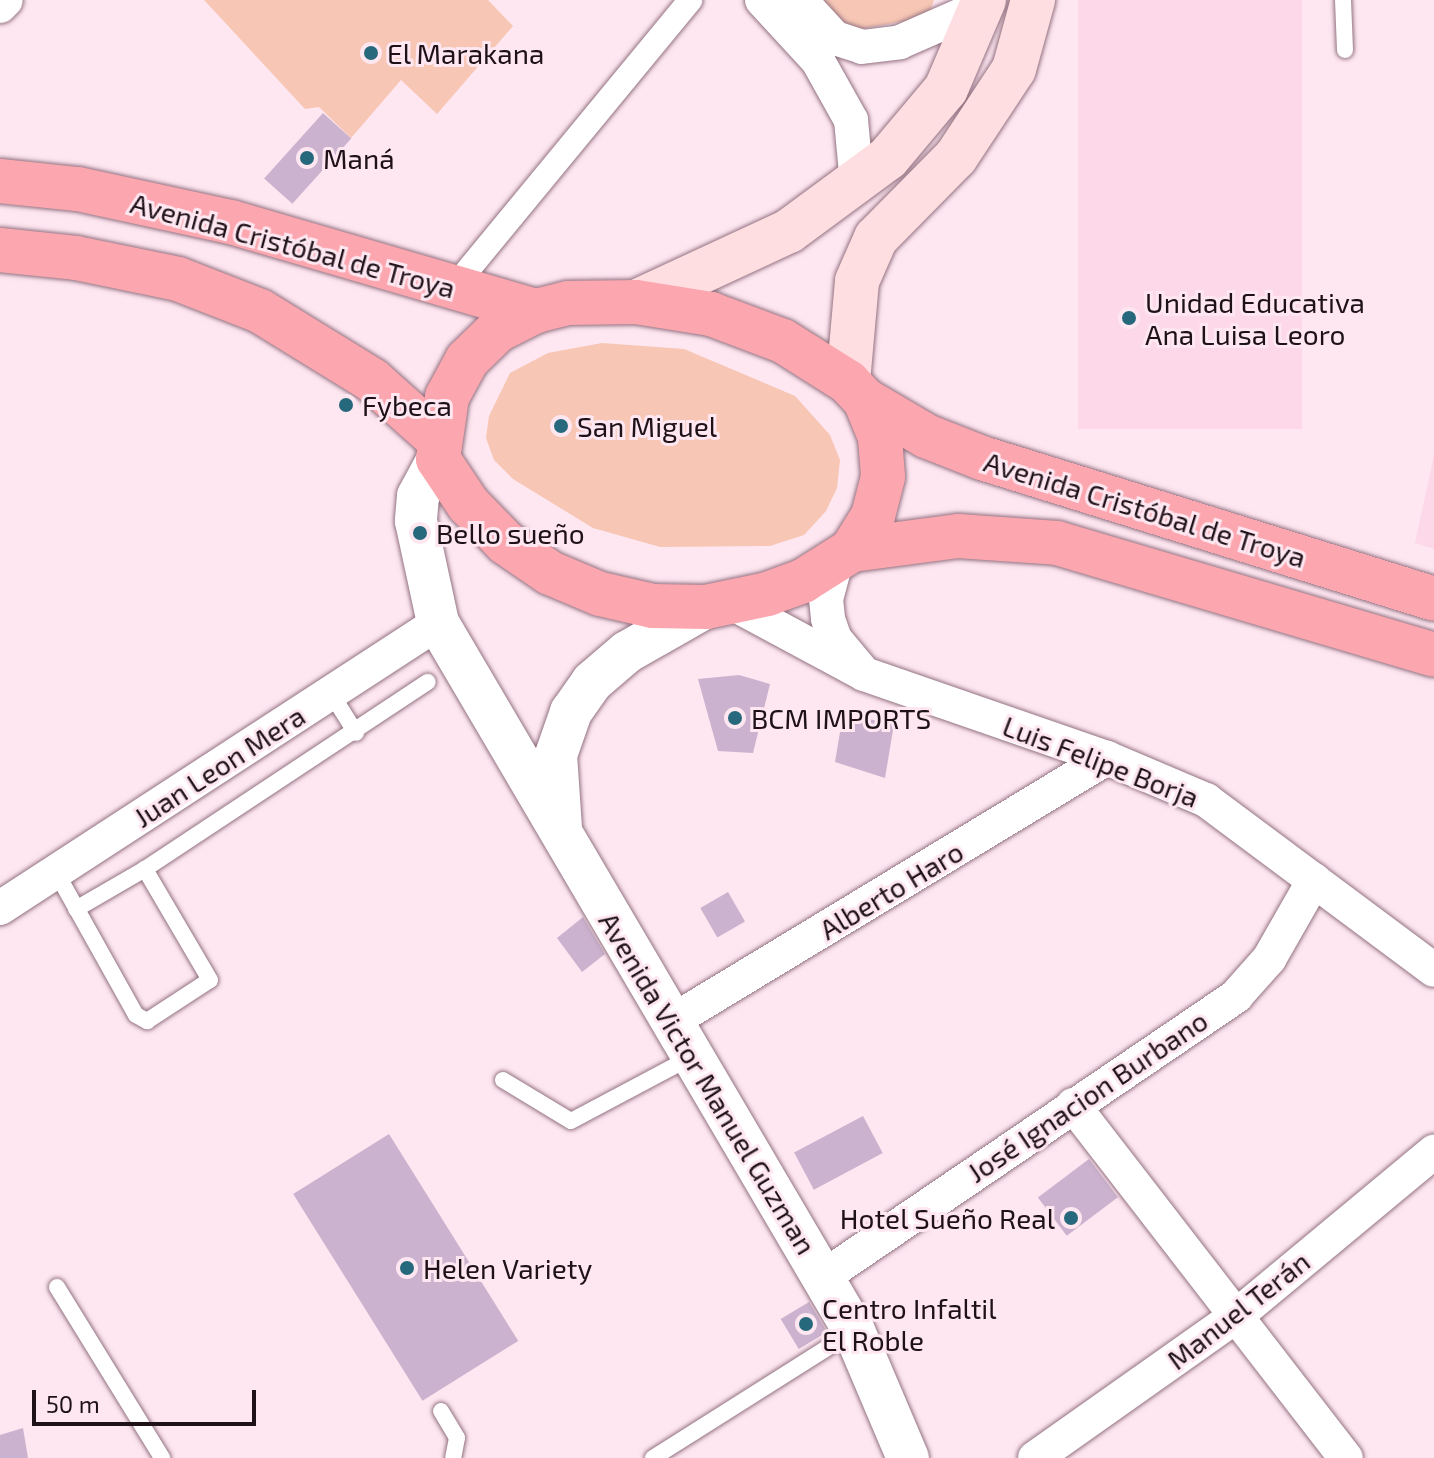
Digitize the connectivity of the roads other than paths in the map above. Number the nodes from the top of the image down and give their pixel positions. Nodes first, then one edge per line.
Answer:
1 (6, 0) edge
2 (690, 0) edge
3 (762, 0) edge
4 (800, 0) edge
5 (1033, 0) edge
6 (1343, 0) edge
7 (983, 3) edge
8 (0, 6) edge
9 (1345, 50) dead end
10 (0, 180) edge
11 (857, 183) junction
12 (0, 250) edge
13 (453, 288) junction
14 (636, 302) junction
15 (536, 311) junction
16 (856, 391) junction
17 (438, 449) junction
18 (844, 556) junction
19 (1434, 599) edge
20 (719, 605) junction
21 (438, 623) junction
22 (1434, 655) edge
23 (864, 674) junction
24 (428, 682) dead end
25 (331, 693) junction
26 (356, 733) junction
27 (1107, 758) junction
28 (563, 841) junction
29 (145, 869) junction
30 (56, 872) junction
31 (1314, 880) junction
32 (0, 908) edge
33 (76, 909) junction
34 (1434, 970) edge
35 (684, 1038) junction
36 (503, 1080) dead end
37 (1073, 1105) junction
38 (1434, 1152) edge
39 (823, 1277) junction
40 (57, 1287) dead end
41 (1235, 1317) junction
42 (854, 1331) junction
43 (441, 1411) dead end
44 (162, 1458) edge
45 (453, 1458) edge
46 (653, 1458) edge
47 (908, 1458) edge
48 (1035, 1458) edge
49 (1346, 1458) edge

1 - 8 street
2 - 13 street
3 - 11 street
4 - 7 street
5 - 16 main road
6 - 9 lane
7 - 11 main road
10 - 13 highway, Avenida Cristóbal de Troya
11 - 14 main road
12 - 17 highway
13 - 15 highway, Avenida Cristóbal de Troya
14 - 15 highway, Avenida Cristóbal de Troya
14 - 16 highway, Avenida Cristóbal de Troya
15 - 17 highway
16 - 18 highway
16 - 19 highway, Avenida Cristóbal de Troya
17 - 20 highway
17 - 21 street, Avenida Victor Manuel Guzman
18 - 20 highway
18 - 22 highway, Avenida Cristóbal de Troya
18 - 23 street
20 - 23 street, Luis Felipe Borja
20 - 28 street, Avenida Victor Manuel Guzman
21 - 25 street, Juan Leon Mera
21 - 28 street, Avenida Victor Manuel Guzman
23 - 27 street, Luis Felipe Borja
24 - 26 lane
25 - 26 lane
25 - 30 street, Juan Leon Mera
26 - 29 lane
27 - 31 street, Luis Felipe Borja
27 - 35 street, Alberto Haro
28 - 35 street, Avenida Victor Manuel Guzman
29 - 33 lane
29 - 33 lane
30 - 32 street, Juan Leon Mera
30 - 33 lane
31 - 34 street, Luis Felipe Borja
31 - 37 street, José Ignacion Burbano
35 - 36 lane
35 - 39 street, Avenida Victor Manuel Guzman
37 - 39 street, José Ignacion Burbano
37 - 41 street
38 - 41 street, Manuel Terán
39 - 42 street, Avenida Victor Manuel Guzman
40 - 44 lane
41 - 48 street, Manuel Terán
41 - 49 street
42 - 46 lane
42 - 47 street, Avenida Victor Manuel Guzman
43 - 45 lane

